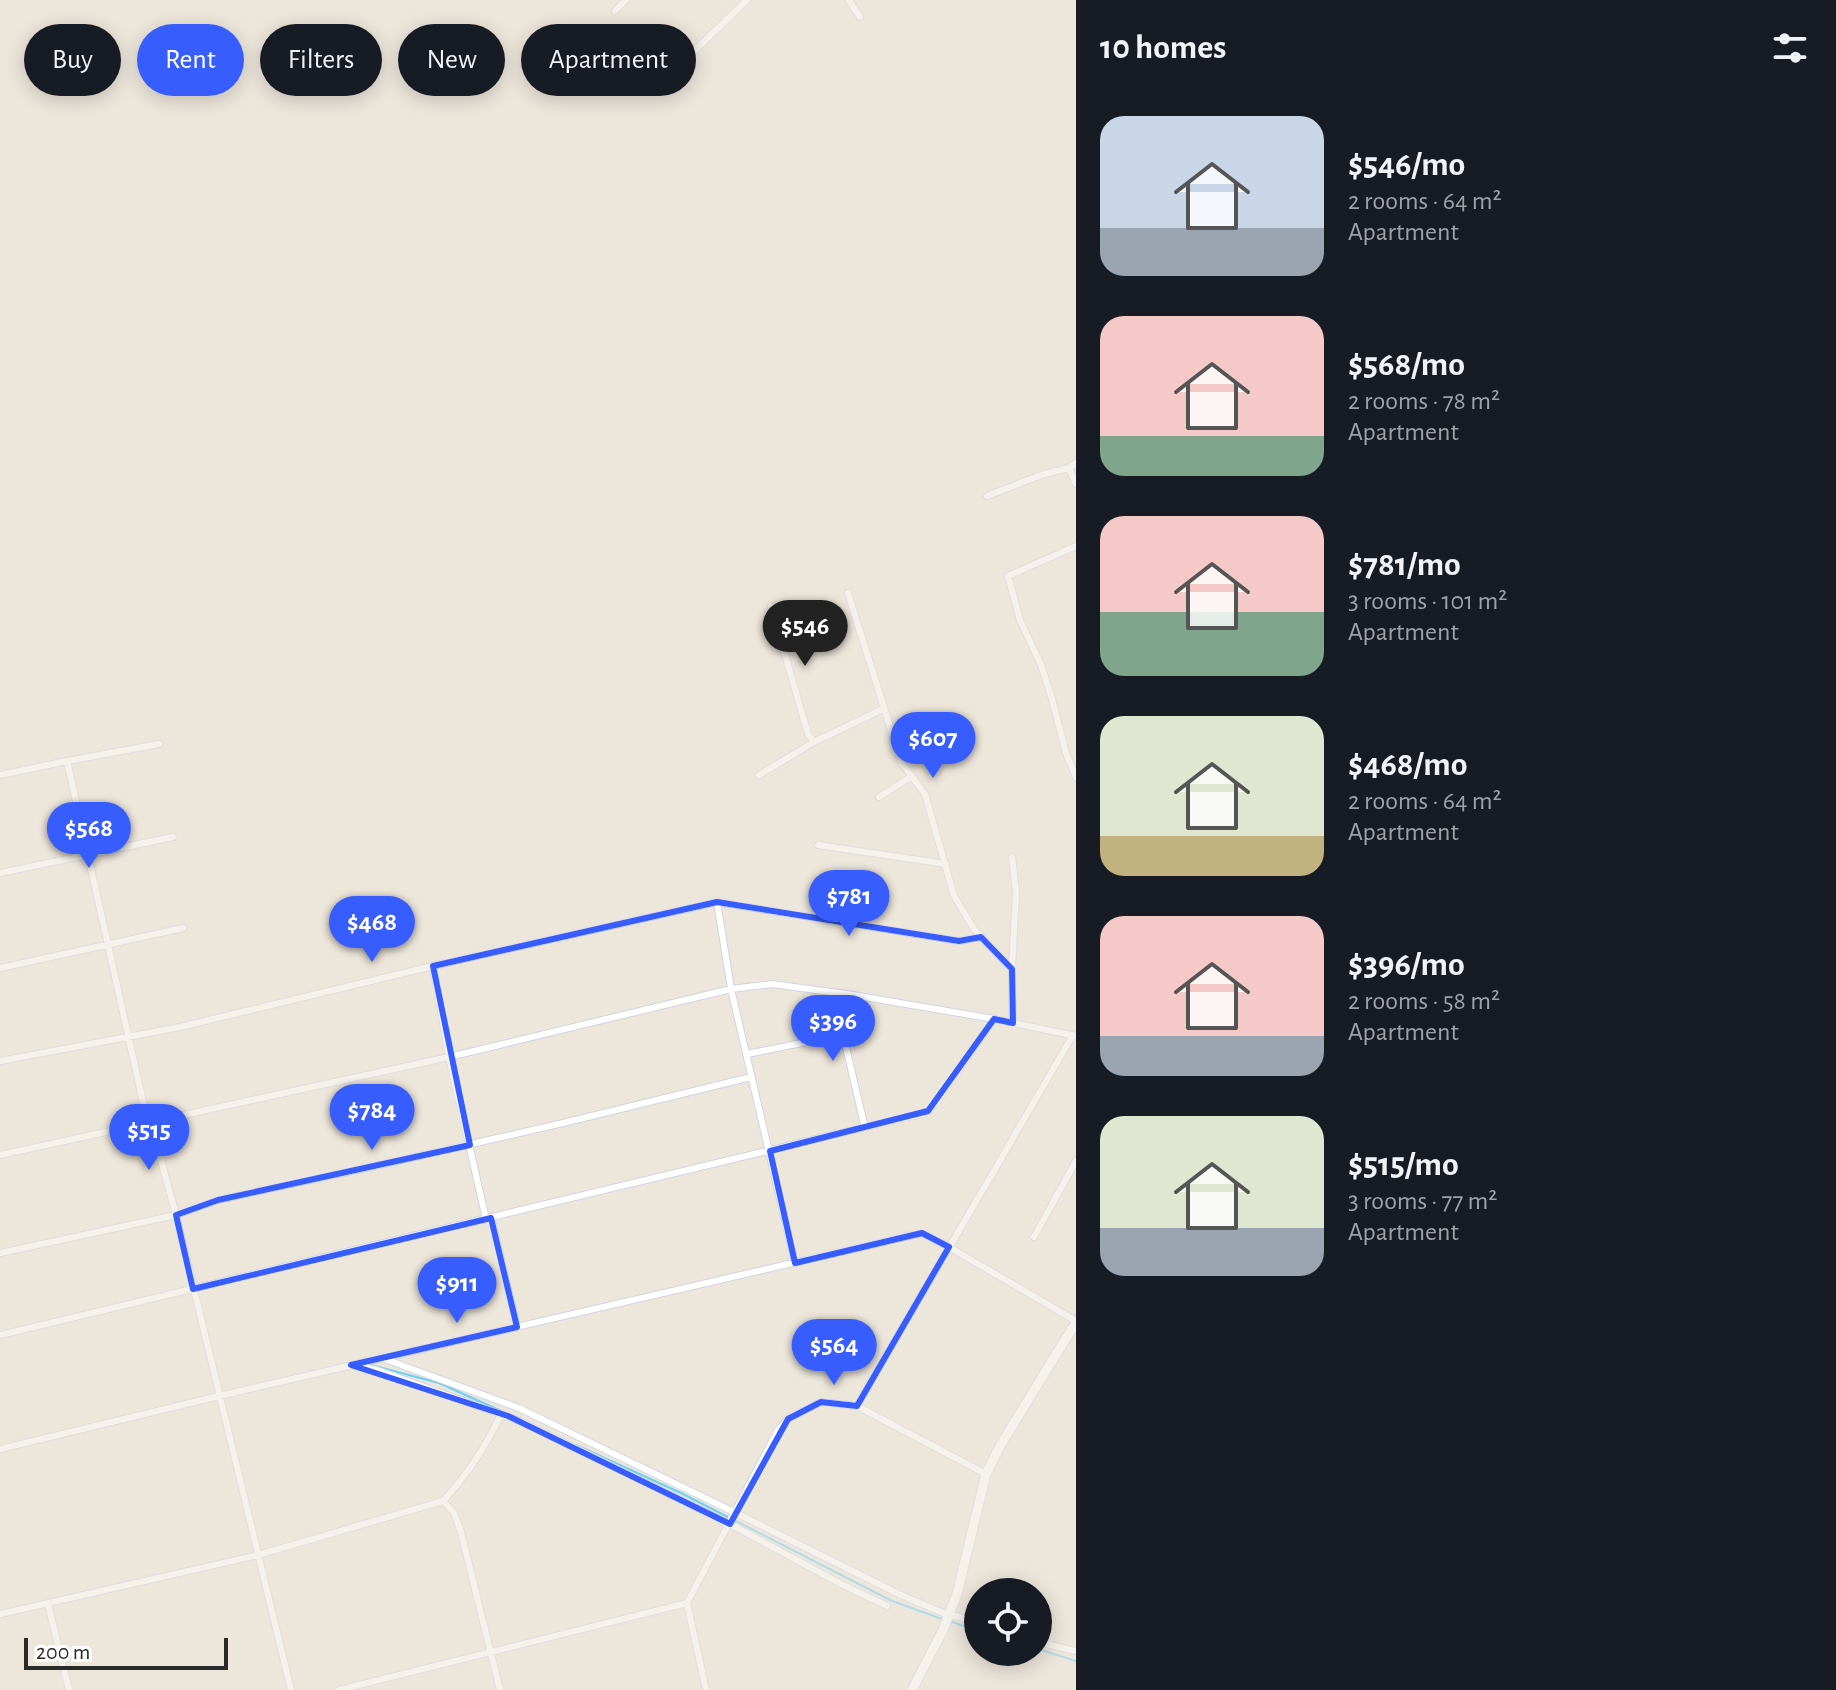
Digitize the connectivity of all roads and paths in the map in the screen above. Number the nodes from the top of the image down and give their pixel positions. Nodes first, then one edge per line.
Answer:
1 (626, 0) edge
2 (747, 0) edge
3 (849, 0) edge
4 (615, 11) dead end
5 (860, 17) dead end
6 (696, 50) edge
7 (1076, 463) edge
8 (1069, 468) junction
9 (1076, 484) edge
10 (987, 496) dead end
11 (1076, 546) edge
12 (848, 593) dead end
13 (771, 606) dead end
14 (883, 709) junction
15 (814, 742) junction
16 (159, 744) dead end
17 (67, 761) junction
18 (0, 775) edge
19 (759, 775) dead end
20 (912, 776) junction
21 (1076, 777) edge
22 (879, 797) dead end
23 (173, 837) dead end
24 (818, 845) dead end
25 (87, 855) junction
26 (1012, 857) dead end
27 (946, 864) junction
28 (0, 873) edge
29 (717, 902) junction
30 (183, 928) dead end
31 (981, 937) junction
32 (107, 944) junction
33 (433, 966) junction
34 (0, 968) edge
35 (1012, 969) junction
36 (731, 989) junction
37 (853, 995) junction
38 (994, 1019) junction
39 (1013, 1023) junction
40 (846, 1034) junction
41 (1074, 1035) edge
42 (130, 1036) junction
43 (747, 1054) junction
44 (449, 1057) junction
45 (0, 1061) edge
46 (751, 1077) junction
47 (151, 1123) junction
48 (865, 1128) junction
49 (470, 1145) junction
50 (770, 1151) junction
51 (0, 1155) edge
52 (1076, 1161) edge
53 (176, 1215) junction
54 (486, 1219) junction
55 (1034, 1237) dead end
56 (949, 1247) junction
57 (0, 1253) edge
58 (795, 1263) junction
59 (193, 1289) junction
60 (1076, 1322) edge
61 (517, 1327) junction
62 (0, 1335) edge
63 (381, 1358) junction
64 (351, 1365) junction
65 (219, 1396) junction
66 (857, 1406) junction
67 (501, 1414) junction
68 (0, 1449) edge
69 (986, 1474) junction
70 (443, 1501) junction
71 (736, 1513) junction
72 (730, 1523) junction
73 (258, 1555) junction
74 (687, 1603) junction
75 (48, 1604) junction
76 (887, 1606) dead end
77 (0, 1614) edge
78 (950, 1614) junction
79 (964, 1618) edge
80 (1052, 1645) edge
81 (491, 1651) junction
82 (1076, 1651) edge
83 (69, 1690) edge
84 (291, 1690) edge
85 (339, 1690) edge
86 (500, 1690) edge
87 (706, 1690) edge
88 (912, 1690) edge

1 - 4 street
2 - 6 street
3 - 5 street
7 - 8 street
8 - 9 street
8 - 10 street
11 - 21 street
12 - 14 street
13 - 15 street
14 - 15 street
14 - 20 street
15 - 19 street
16 - 17 street
17 - 18 street
17 - 25 street
20 - 22 street
20 - 27 street
23 - 25 street
24 - 27 street
25 - 28 street
25 - 32 street
26 - 35 street
27 - 31 street
29 - 31 street
29 - 33 street
29 - 36 street
30 - 32 street
31 - 35 street
32 - 34 street
32 - 42 street
33 - 42 street
33 - 44 street
35 - 39 street
36 - 37 street
36 - 43 street
36 - 44 street
37 - 38 street
37 - 40 street
38 - 39 street
38 - 48 street
39 - 41 street
40 - 43 street
40 - 48 street
41 - 56 street
42 - 45 street
42 - 47 street
43 - 46 street
44 - 47 street
44 - 49 street
46 - 49 street
46 - 50 street
47 - 51 street
47 - 53 street
48 - 50 street
49 - 53 street
49 - 54 street
50 - 54 street
50 - 58 street
52 - 55 street
53 - 57 street
53 - 59 street
54 - 59 street
54 - 61 street
56 - 58 street
56 - 60 street
56 - 66 street
58 - 61 street
59 - 62 street
59 - 65 street
60 - 69 main road
61 - 63 street
63 - 64 street
63 - 71 street
64 - 65 street
64 - 67 street
65 - 68 street
65 - 73 street
66 - 69 street
66 - 71 street
67 - 70 street
67 - 72 street
69 - 78 main road
70 - 73 street
70 - 81 street
71 - 72 street
71 - 78 street
72 - 74 street
72 - 76 street
73 - 75 street
73 - 84 street
74 - 81 street
74 - 87 street
75 - 77 street
75 - 83 street
78 - 79 street
78 - 88 main road
80 - 82 street
81 - 85 street
81 - 86 street

